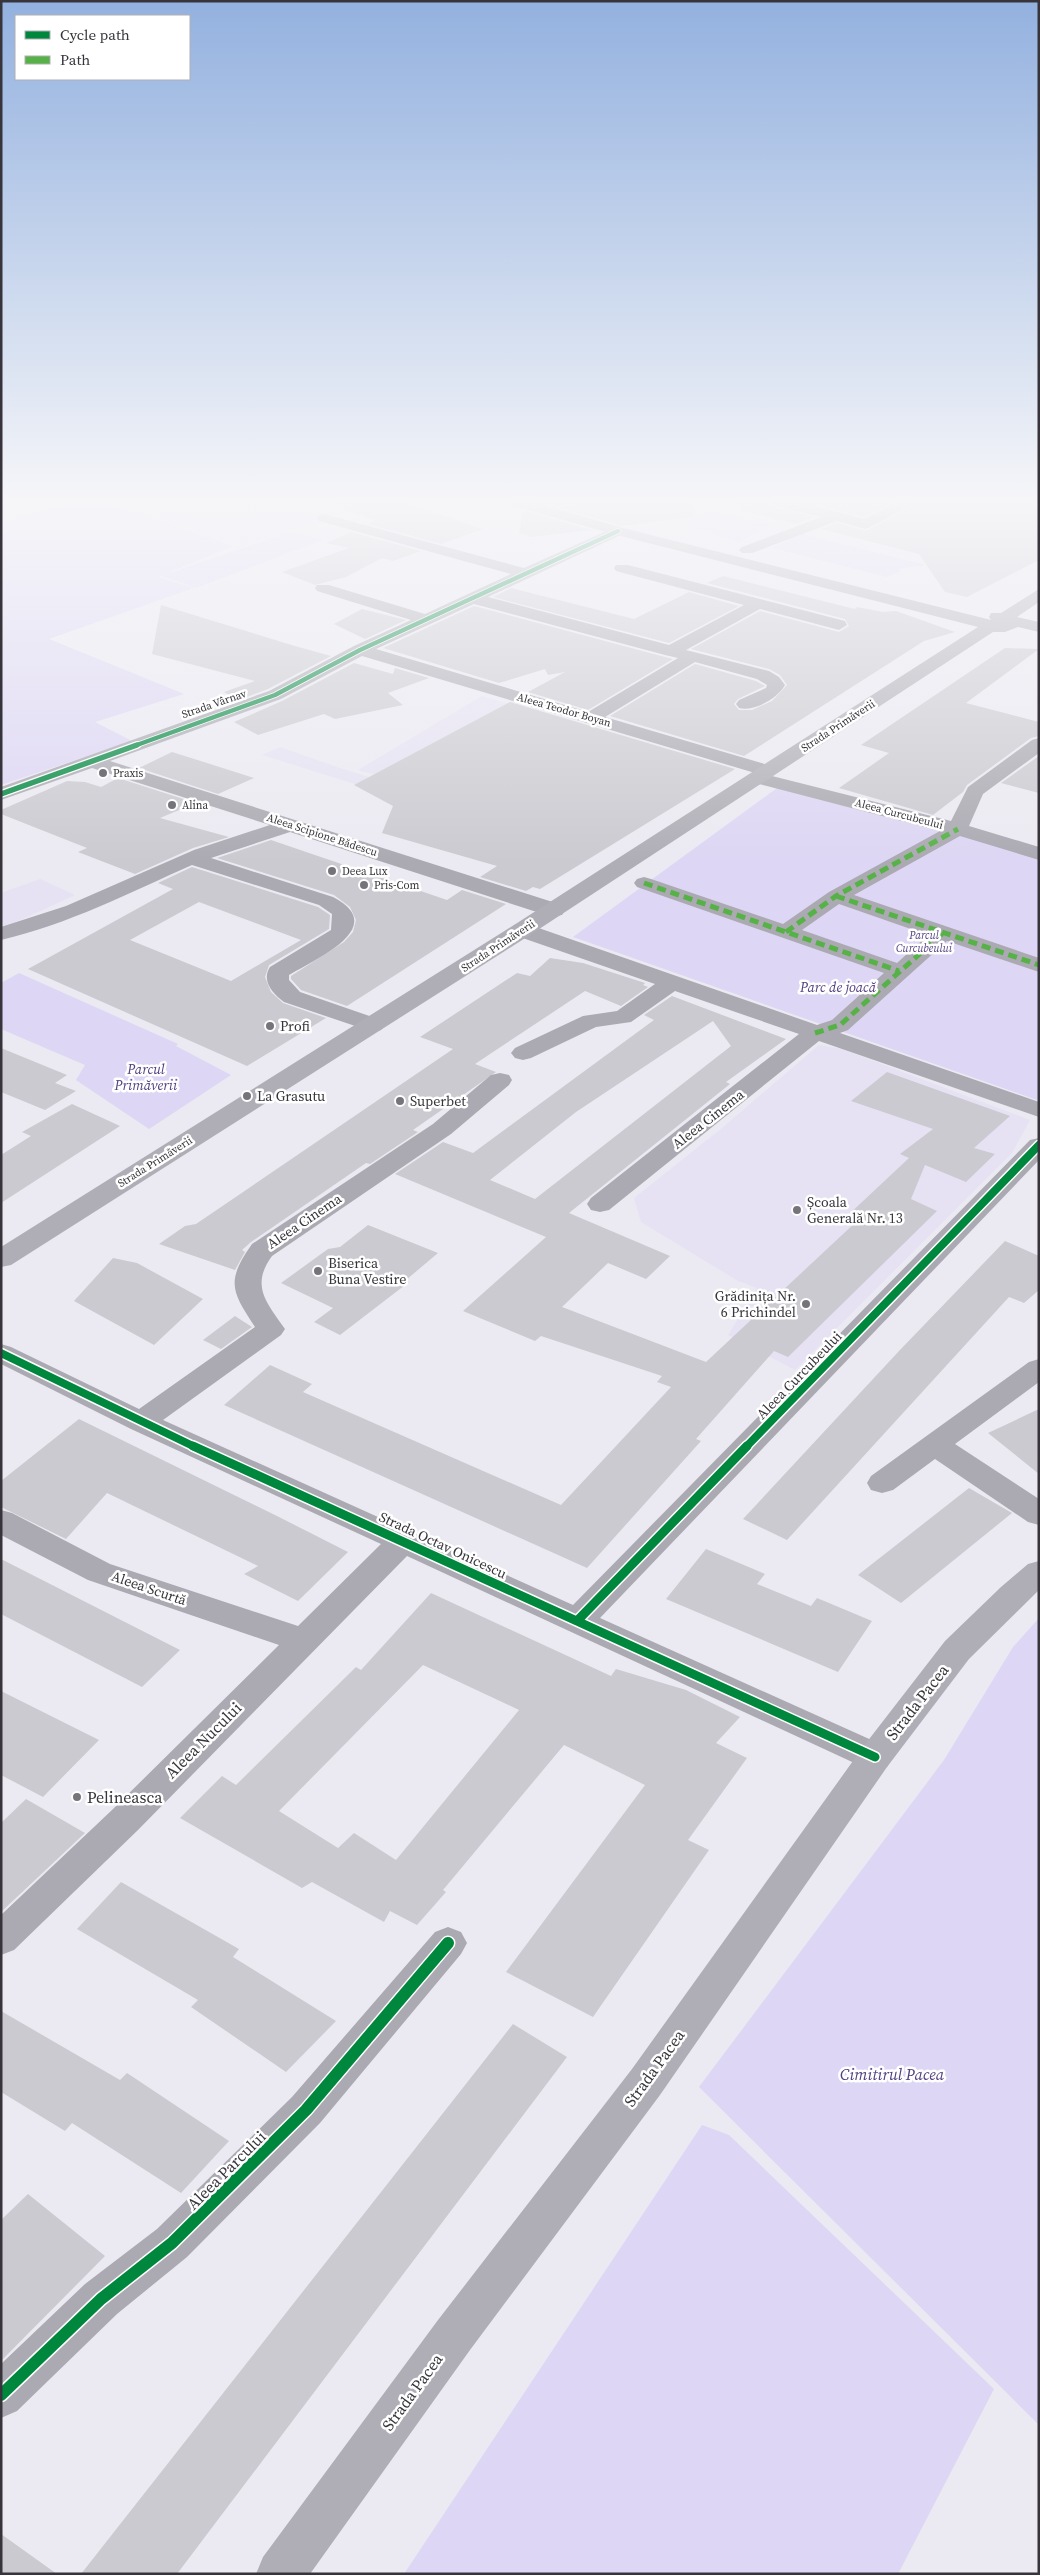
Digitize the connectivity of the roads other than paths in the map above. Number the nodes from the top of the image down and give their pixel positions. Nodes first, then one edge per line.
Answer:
1 (417, 622) edge
2 (563, 622) edge
3 (724, 622) edge
4 (828, 622) edge
5 (997, 622) joint
6 (998, 622) edge
7 (839, 625) dead end
8 (1039, 627) edge
9 (1039, 638) edge
10 (360, 650) junction
11 (671, 651) junction
12 (692, 657) junction
13 (745, 704) dead end
14 (590, 718) junction
15 (1039, 744) edge
16 (91, 761) junction
17 (763, 774) junction
18 (1, 794) edge
19 (291, 825) junction
20 (958, 829) junction
21 (1039, 854) edge
22 (192, 858) junction
23 (644, 883) dead end
24 (836, 896) junction
25 (554, 910) junction
26 (522, 930) junction
27 (786, 932) junction
28 (944, 933) junction
29 (1, 934) edge
30 (1039, 965) edge
31 (900, 971) junction
32 (673, 982) junction
33 (373, 1025) junction
34 (816, 1033) junction
35 (523, 1053) dead end
36 (500, 1080) dead end
37 (1039, 1110) edge
38 (1039, 1145) edge
39 (600, 1204) dead end
40 (1, 1259) edge
41 (1, 1353) edge
42 (1039, 1368) edge
43 (141, 1422) junction
44 (934, 1444) junction
45 (882, 1483) dead end
46 (1039, 1514) edge
47 (1, 1521) edge
48 (404, 1540) junction
49 (1039, 1572) edge
50 (577, 1621) junction
51 (303, 1640) junction
52 (875, 1757) junction
53 (1, 1939) edge
54 (448, 1943) dead end
55 (1, 2395) edge
56 (280, 2574) edge

1 - 10 street, Strada Vârnav
2 - 11 street
3 - 11 street
4 - 7 street
5 - 9 main road
5 - 17 main road, Strada Primăverii
6 - 8 main road
10 - 14 street, Aleea Teodor Boyan
10 - 16 street, Strada Vârnav
11 - 12 street
12 - 13 street
12 - 14 street
14 - 17 street, Aleea Teodor Boyan
15 - 20 street
16 - 18 street, Strada Vârnav
16 - 19 street, Aleea Scipione Bădescu
17 - 20 street, Aleea Curcubeului
17 - 25 main road, Strada Primăverii
19 - 22 street
19 - 25 street, Aleea Scipione Bădescu
20 - 21 street, Aleea Curcubeului
20 - 24 street
22 - 29 street
22 - 33 street
23 - 27 street
24 - 27 street
24 - 28 street
25 - 26 main road, Strada Primăverii
26 - 32 street
26 - 33 main road, Strada Primăverii
27 - 31 street
28 - 30 street
28 - 31 street, Aleea Cinema
31 - 34 street, Aleea Cinema
32 - 34 street
32 - 35 street
33 - 40 main road, Strada Primăverii
34 - 37 street
34 - 39 street, Aleea Cinema
36 - 43 street, Aleea Cinema
38 - 50 street, Aleea Curcubeului
41 - 43 street, Strada Octav Onicescu
42 - 44 street
43 - 48 street, Strada Octav Onicescu
44 - 45 street
44 - 46 street
47 - 51 street, Aleea Scurtă
48 - 50 street, Strada Octav Onicescu
48 - 51 street, Aleea Nucului
49 - 52 main road, Strada Pacea
50 - 52 street, Strada Octav Onicescu
51 - 53 street, Aleea Nucului
52 - 56 main road, Strada Pacea
54 - 55 street, Aleea Parcului

